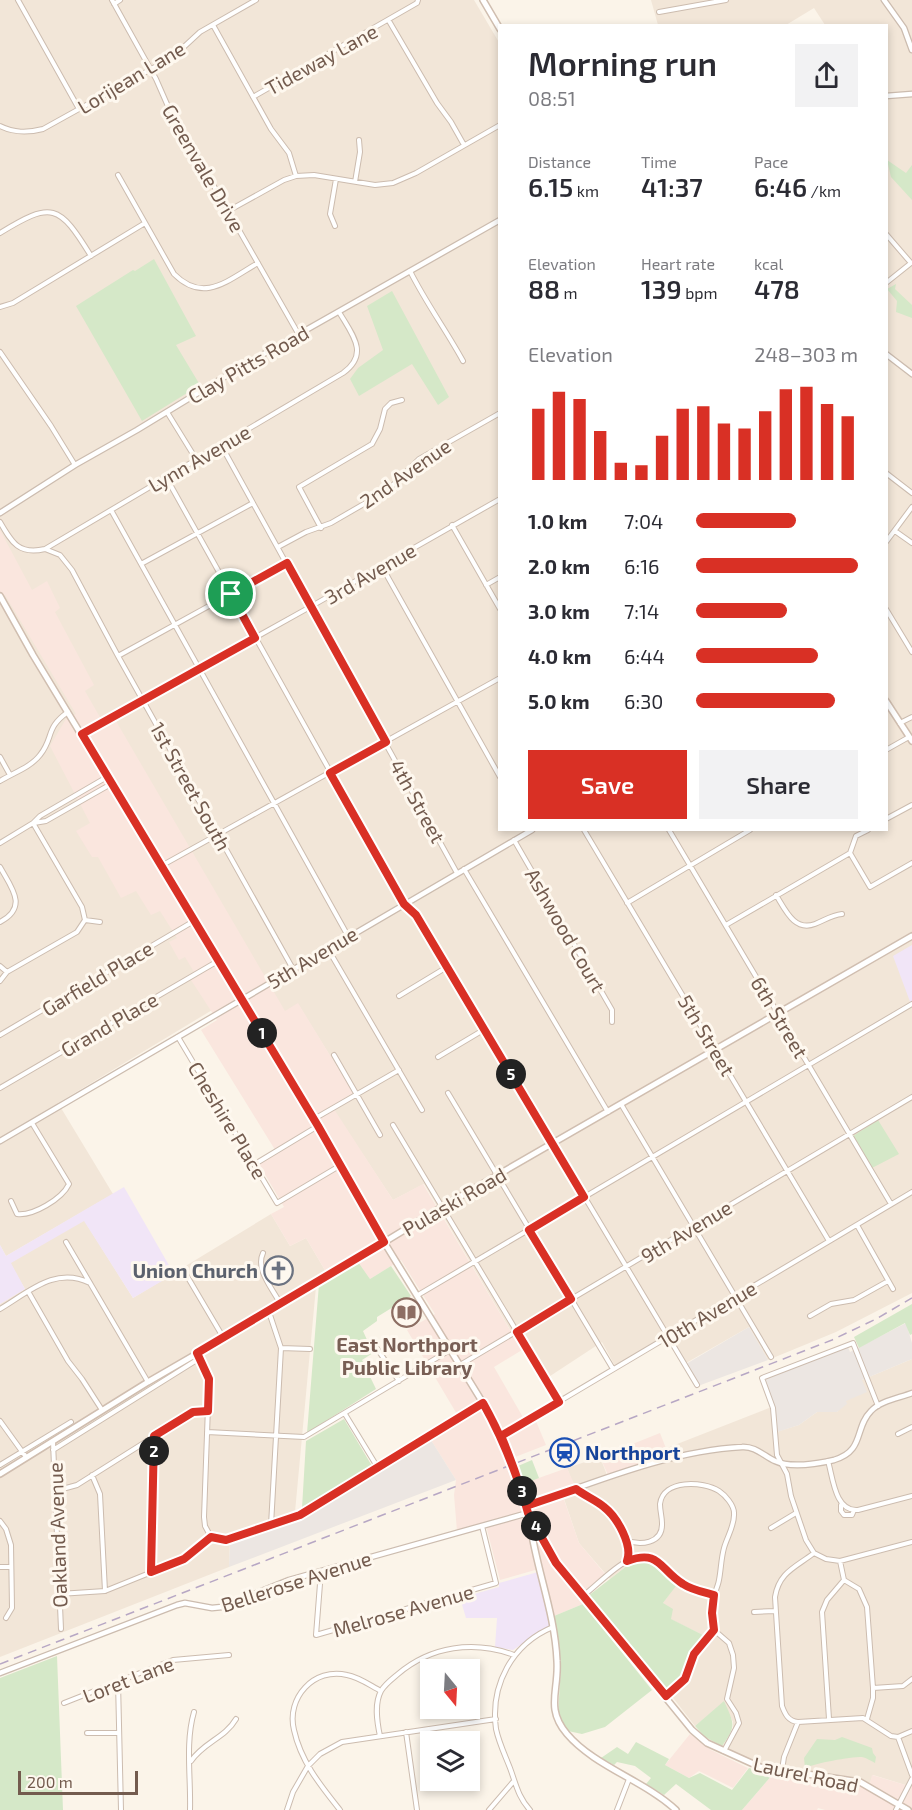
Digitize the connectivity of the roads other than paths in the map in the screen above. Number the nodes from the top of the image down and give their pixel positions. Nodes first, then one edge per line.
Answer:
1 (18, 0) edge
2 (120, 0) edge
3 (256, 0) edge
4 (418, 0) edge
5 (483, 0) edge
6 (726, 0) edge
7 (884, 0) edge
8 (113, 2) edge
9 (659, 12) dead end
10 (389, 21) junction
11 (213, 25) junction
12 (498, 26) edge
13 (912, 50) edge
14 (151, 70) junction
15 (912, 94) edge
16 (888, 96) edge
17 (253, 97) junction
18 (79, 109) junction
19 (0, 126) edge
20 (498, 126) edge
21 (359, 140) dead end
22 (464, 145) junction
23 (118, 175) dead end
24 (296, 176) junction
25 (336, 179) junction
26 (355, 182) junction
27 (228, 211) junction
28 (498, 221) edge
29 (145, 223) junction
30 (335, 226) dead end
31 (0, 233) edge
32 (888, 236) edge
33 (91, 256) junction
34 (258, 263) junction
35 (911, 263) edge
36 (410, 271) junction
37 (888, 281) edge
38 (0, 307) edge
39 (339, 312) junction
40 (299, 335) junction
41 (0, 352) edge
42 (888, 356) edge
43 (463, 361) dead end
44 (912, 374) edge
45 (402, 400) dead end
46 (167, 411) junction
47 (498, 414) edge
48 (222, 445) junction
49 (196, 459) junction
50 (75, 465) junction
51 (888, 474) edge
52 (166, 477) junction
53 (912, 492) edge
54 (498, 500) edge
55 (253, 503) junction
56 (912, 507) edge
57 (111, 510) junction
58 (0, 513) edge
59 (0, 522) edge
60 (452, 525) junction
61 (321, 528) junction
62 (895, 531) junction
63 (197, 534) junction
64 (888, 540) edge
65 (912, 543) edge
66 (278, 547) junction
67 (45, 549) junction
68 (287, 563) junction
69 (141, 564) junction
70 (381, 565) junction
71 (498, 578) edge
72 (486, 585) junction
73 (231, 594) junction
74 (0, 596) edge
75 (498, 606) edge
76 (310, 607) junction
77 (888, 612) edge
78 (174, 626) junction
79 (255, 638) junction
80 (912, 652) edge
81 (118, 656) junction
82 (199, 669) junction
83 (498, 679) edge
84 (143, 700) junction
85 (457, 702) junction
86 (888, 704) edge
87 (68, 712) junction
88 (912, 717) edge
89 (900, 723) junction
90 (82, 734) junction
91 (911, 739) edge
92 (386, 742) junction
93 (888, 749) edge
94 (0, 757) edge
95 (330, 773) junction
96 (498, 774) edge
97 (10, 775) junction
98 (107, 777) junction
99 (0, 781) edge
100 (111, 784) junction
101 (81, 792) junction
102 (85, 799) junction
103 (274, 804) junction
104 (912, 805) edge
105 (888, 818) edge
106 (33, 823) junction
107 (528, 831) edge
108 (585, 831) edge
109 (670, 831) edge
110 (748, 831) edge
111 (866, 831) edge
112 (218, 835) junction
113 (514, 840) junction
114 (0, 843) edge
115 (850, 853) junction
116 (912, 863) edge
117 (690, 865) junction
118 (161, 866) junction
119 (0, 867) edge
120 (464, 869) junction
121 (458, 873) junction
122 (776, 895) junction
123 (627, 903) junction
124 (404, 904) junction
125 (843, 914) dead end
126 (84, 920) junction
127 (194, 921) junction
128 (0, 922) edge
129 (100, 922) dead end
130 (726, 925) junction
131 (348, 936) junction
132 (912, 936) edge
133 (328, 948) junction
134 (218, 961) junction
135 (0, 966) edge
136 (447, 967) junction
137 (292, 969) junction
138 (7, 972) junction
139 (0, 981) edge
140 (399, 996) dead end
141 (242, 1000) junction
142 (911, 1004) edge
143 (778, 1014) junction
144 (612, 1022) dead end
145 (485, 1029) junction
146 (0, 1035) edge
147 (178, 1037) junction
148 (715, 1050) junction
149 (334, 1055) dead end
150 (438, 1058) dead end
151 (808, 1064) junction
152 (399, 1070) junction
153 (0, 1088) edge
154 (448, 1093) dead end
155 (357, 1095) junction
156 (912, 1097) edge
157 (745, 1100) junction
158 (621, 1104) junction
159 (422, 1110) dead end
160 (608, 1112) junction
161 (314, 1119) junction
162 (32, 1123) junction
163 (393, 1125) dead end
164 (318, 1126) junction
165 (850, 1134) junction
166 (380, 1135) dead end
167 (0, 1140) edge
168 (553, 1143) junction
169 (652, 1156) junction
170 (255, 1164) junction
171 (341, 1166) junction
172 (788, 1172) junction
173 (497, 1176) junction
174 (912, 1192) edge
175 (584, 1197) junction
176 (11, 1201) dead end
177 (891, 1204) junction
178 (442, 1207) junction
179 (857, 1225) junction
180 (694, 1227) junction
181 (529, 1230) junction
182 (829, 1241) junction
183 (66, 1242) dead end
184 (384, 1242) junction
185 (263, 1252) dead end
186 (475, 1262) junction
187 (626, 1266) junction
188 (184, 1271) dead end
189 (888, 1281) junction
190 (90, 1284) junction
191 (893, 1289) dead end
192 (29, 1293) junction
193 (418, 1295) junction
194 (735, 1297) junction
195 (571, 1299) junction
196 (281, 1305) junction
197 (0, 1310) edge
198 (269, 1312) junction
199 (810, 1316) dead end
200 (517, 1332) junction
201 (223, 1337) junction
202 (668, 1337) junction
203 (376, 1347) dead end
204 (281, 1348) junction
205 (310, 1349) dead end
206 (451, 1350) junction
207 (198, 1356) junction
208 (771, 1357) dead end
209 (460, 1365) junction
210 (613, 1369) junction
211 (399, 1381) junction
212 (148, 1382) junction
213 (696, 1385) dead end
214 (912, 1393) edge
215 (559, 1402) junction
216 (483, 1403) junction
217 (878, 1406) junction
218 (102, 1410) junction
219 (208, 1411) junction
220 (345, 1414) junction
221 (0, 1421) edge
222 (72, 1422) dead end
223 (912, 1427) edge
224 (207, 1432) junction
225 (898, 1434) dead end
226 (154, 1436) junction
227 (276, 1436) junction
228 (501, 1436) junction
229 (53, 1442) junction
230 (53, 1450) junction
231 (24, 1455) junction
232 (828, 1461) junction
233 (783, 1464) junction
234 (0, 1465) edge
235 (378, 1468) junction
236 (0, 1474) edge
237 (92, 1475) junction
238 (576, 1489) junction
239 (56, 1491) junction
240 (912, 1496) edge
241 (526, 1506) junction
242 (528, 1513) junction
243 (796, 1514) junction
244 (0, 1521) edge
245 (271, 1525) junction
246 (482, 1527) junction
247 (771, 1528) dead end
248 (211, 1537) junction
249 (625, 1540) junction
250 (912, 1542) edge
251 (814, 1553) junction
252 (627, 1561) junction
253 (840, 1561) junction
254 (0, 1567) edge
255 (11, 1567) junction
256 (321, 1571) junction
257 (151, 1572) junction
258 (844, 1580) junction
259 (105, 1591) junction
260 (59, 1594) junction
261 (714, 1595) junction
262 (583, 1596) junction
263 (775, 1611) junction
264 (754, 1612) dead end
265 (6, 1618) dead end
266 (553, 1627) junction
267 (61, 1629) dead end
268 (714, 1630) junction
269 (514, 1655) junction
270 (229, 1656) dead end
271 (0, 1673) edge
272 (912, 1679) edge
273 (118, 1682) junction
274 (873, 1688) junction
275 (381, 1691) junction
276 (666, 1696) junction
277 (64, 1703) dead end
278 (194, 1712) dead end
279 (237, 1719) dead end
280 (495, 1719) junction
281 (829, 1719) junction
282 (867, 1719) junction
283 (798, 1722) junction
284 (912, 1731) edge
285 (406, 1732) junction
286 (87, 1733) dead end
287 (119, 1733) junction
288 (380, 1736) junction
289 (898, 1737) junction
290 (724, 1751) junction
291 (190, 1761) junction
292 (308, 1766) junction
293 (782, 1770) junction
294 (912, 1777) edge
295 (629, 1779) junction
296 (513, 1782) junction
297 (897, 1808) edge
298 (121, 1810) edge
299 (190, 1810) edge
300 (287, 1810) edge
301 (340, 1810) edge
302 (417, 1810) edge
303 (489, 1810) edge
304 (530, 1810) edge
305 (617, 1810) edge
306 (676, 1810) edge
307 (908, 1810) edge

1 - 18 street
2 - 8 street
3 - 11 street, Lorijean Lane
4 - 10 street, Tideway Lane
5 - 12 main road
6 - 9 street
7 - 13 street
8 - 14 street, Greenvale Drive
10 - 17 street, Tideway Lane
10 - 22 street
11 - 14 street, Lorijean Lane
11 - 17 street
14 - 18 street, Lorijean Lane
14 - 27 street, Greenvale Drive
15 - 16 street
17 - 24 street
18 - 19 street, Lorijean Lane
20 - 22 street
21 - 26 street
22 - 26 street
23 - 29 street
24 - 25 street
24 - 27 street
25 - 26 street
25 - 30 street
27 - 34 street, Greenvale Drive
28 - 36 street, Clay Pitts Road
29 - 33 street
29 - 34 street
31 - 33 street
32 - 35 street
33 - 38 street
34 - 40 street, Greenvale Drive
35 - 37 street
36 - 39 street, Clay Pitts Road
36 - 43 street
39 - 40 street, Clay Pitts Road
39 - 48 street, Lynn Avenue
40 - 46 street, Clay Pitts Road
41 - 50 street
42 - 44 street
45 - 61 street
46 - 49 street
46 - 50 street, Clay Pitts Road
47 - 61 street, 2nd Avenue
48 - 49 street, Lynn Avenue
48 - 55 street, 4th Street
49 - 52 street, Lynn Avenue
50 - 58 street, Clay Pitts Road
51 - 53 street
52 - 57 street, Lynn Avenue
52 - 63 street
54 - 60 street, 3rd Avenue
55 - 63 street
55 - 66 street, 4th Street
56 - 62 street
57 - 67 street, Lynn Avenue
57 - 69 street
59 - 67 street
60 - 70 street, 3rd Avenue
60 - 72 street
61 - 66 street, 2nd Avenue
62 - 64 street
62 - 65 street
63 - 69 street
63 - 73 street
66 - 68 street, 4th Street
67 - 81 street, 1st Street South
68 - 73 street
68 - 76 street, 4th Street
69 - 78 street
70 - 76 street, 3rd Avenue
70 - 85 street
71 - 72 street
72 - 75 street
73 - 78 street
73 - 79 street
74 - 87 main road
76 - 79 street, 3rd Avenue
76 - 92 street, 4th Street
77 - 80 street
78 - 81 street
78 - 82 street
79 - 82 street, 3rd Avenue
79 - 95 street
81 - 84 street, 1st Street South
82 - 84 street, 3rd Avenue
82 - 103 street
83 - 85 street
84 - 90 street, 3rd Avenue
84 - 112 street, 1st Street South
85 - 92 street
85 - 96 street
86 - 89 main road
87 - 90 main road
87 - 97 street
88 - 89 street
89 - 91 main road
90 - 98 main road
91 - 93 street
92 - 95 street
92 - 121 street, 4th Street
94 - 97 street
95 - 103 street
95 - 124 street
97 - 99 street
98 - 100 main road
98 - 101 street
100 - 102 street
100 - 118 main road
101 - 102 street
101 - 106 street
102 - 106 street
103 - 112 street
103 - 131 street
104 - 105 street
106 - 114 street
106 - 126 street
107 - 113 street, 5th Avenue
108 - 123 street, 5th Street
109 - 117 street, 6th Street
110 - 117 street
111 - 115 street
112 - 118 street
112 - 137 street, 1st Street South
113 - 120 street, 5th Avenue
113 - 144 street, Ashwood Court
115 - 116 street
115 - 122 street
117 - 123 street
117 - 130 street, 6th Street
118 - 127 main road
119 - 128 street
120 - 121 street, 5th Avenue
120 - 160 street
121 - 124 street, 5th Avenue
122 - 125 street
122 - 130 street
123 - 148 street, 5th Street
124 - 131 street, 5th Avenue
124 - 136 street
126 - 129 street
126 - 138 street
127 - 134 main road
127 - 146 street, Garfield Place
130 - 143 street, 6th Street
131 - 133 street, 5th Avenue
132 - 143 main road, Pulaski Road
133 - 137 street, 5th Avenue
133 - 152 street
134 - 141 main road
134 - 153 street, Grand Place
135 - 138 street
136 - 140 street
136 - 145 street
137 - 141 street, 5th Avenue
138 - 139 street
141 - 147 street, 5th Avenue
141 - 161 main road
142 - 151 street
143 - 148 main road, Pulaski Road
143 - 151 street, 6th Street
145 - 150 street
145 - 168 street
147 - 162 street, 5th Avenue
147 - 170 street, Cheshire Place
148 - 157 street, 5th Street
148 - 158 main road, Pulaski Road
149 - 155 street
151 - 157 street
151 - 165 street, 6th Street
152 - 155 street
152 - 159 street
154 - 173 street
155 - 161 street
155 - 166 street
156 - 165 street, 9th Avenue
157 - 169 street
157 - 172 street, 5th Street
158 - 160 main road, Pulaski Road
158 - 169 street
160 - 168 main road, Pulaski Road
161 - 164 main road
162 - 167 street, 5th Avenue
162 - 176 street
163 - 178 street
164 - 170 street
164 - 171 main road
165 - 172 street, 9th Avenue
165 - 177 street, 6th Street
168 - 173 main road, Pulaski Road
168 - 175 street
169 - 175 street
169 - 180 street
170 - 171 street, Cheshire Place
171 - 184 main road
172 - 180 street, 9th Avenue
172 - 182 street, 5th Street
173 - 178 main road, Pulaski Road
173 - 181 street
174 - 177 street, 10th Avenue
175 - 181 street
175 - 187 street
177 - 179 street, 10th Avenue
178 - 184 main road, Pulaski Road
178 - 186 street
179 - 182 street, 10th Avenue
179 - 189 street
180 - 187 street, 9th Avenue
180 - 194 street
181 - 186 street
181 - 195 street
182 - 194 street, 10th Avenue
183 - 190 street
184 - 193 main road
184 - 196 main road, Pulaski Road
185 - 196 street
186 - 193 street
186 - 200 street
187 - 195 street, 9th Avenue
187 - 202 street
188 - 201 street
189 - 191 street
189 - 199 street
190 - 192 street
190 - 212 street
192 - 197 street
192 - 218 street
193 - 206 main road
194 - 202 street, 10th Avenue
194 - 208 street
195 - 200 street, 9th Avenue
195 - 210 street
196 - 198 main road, Pulaski Road
198 - 201 main road, Pulaski Road
198 - 204 street
200 - 209 street, 9th Avenue
200 - 215 street
201 - 207 main road, Pulaski Road
202 - 210 street, 10th Avenue
202 - 213 street
203 - 211 street
204 - 205 street
204 - 227 street
206 - 209 main road
206 - 211 street
207 - 212 main road, Pulaski Road
207 - 219 street
207 - 230 street
209 - 216 main road
210 - 215 street, 10th Avenue
211 - 220 street
212 - 218 main road, Pulaski Road
214 - 217 street
215 - 228 street, 10th Avenue
216 - 228 main road
216 - 235 street
217 - 232 street
217 - 233 street
218 - 229 main road, Pulaski Road
219 - 224 street
219 - 226 street
220 - 227 street
220 - 235 street
221 - 231 street
222 - 231 street
223 - 225 street
224 - 227 street
224 - 248 street
226 - 237 street
226 - 257 street
227 - 245 street
228 - 241 main road
229 - 230 street, Oakland Avenue
229 - 231 main road, Pulaski Road
230 - 239 street, Oakland Avenue
231 - 234 street
231 - 236 main road, Pulaski Road
232 - 233 street
232 - 240 street
233 - 238 street
233 - 243 street
235 - 245 street
237 - 239 street
237 - 259 street
238 - 241 street
238 - 249 street
239 - 260 street, Oakland Avenue
241 - 242 street
242 - 246 street, Bellerose Avenue
242 - 262 main road, Laurel Road
242 - 266 main road
243 - 247 street
243 - 251 street
244 - 255 street
245 - 248 street
246 - 256 street, Bellerose Avenue
246 - 256 street, Melrose Avenue
248 - 257 street
249 - 252 street
249 - 261 street
250 - 253 street
251 - 253 street
251 - 263 street
252 - 261 street
252 - 262 street
253 - 258 street
254 - 255 street
255 - 265 street
256 - 271 street, Bellerose Avenue
257 - 259 street
258 - 274 street
258 - 281 street
259 - 260 street
260 - 267 street, Oakland Avenue
261 - 268 street
262 - 276 main road, Laurel Road
263 - 264 street
263 - 283 street
266 - 269 street
266 - 295 main road
268 - 276 street
268 - 290 street
269 - 275 street
269 - 280 street
270 - 273 street, Loret Lane
272 - 274 street
273 - 277 street, Loret Lane
273 - 287 street
274 - 282 street
275 - 288 street
275 - 292 street
276 - 290 main road, Laurel Road
278 - 291 street
279 - 291 street
280 - 285 street
280 - 296 street
281 - 282 street
281 - 283 street
282 - 289 street
283 - 293 street
284 - 289 street
285 - 288 street
285 - 302 street
286 - 287 street
287 - 298 street
288 - 292 street
289 - 294 street
290 - 293 main road, Laurel Road
291 - 299 street
292 - 300 street
292 - 301 street
293 - 297 main road, Laurel Road
294 - 297 street
295 - 305 street
295 - 306 main road
296 - 303 street
296 - 304 street
297 - 307 main road, Laurel Road

